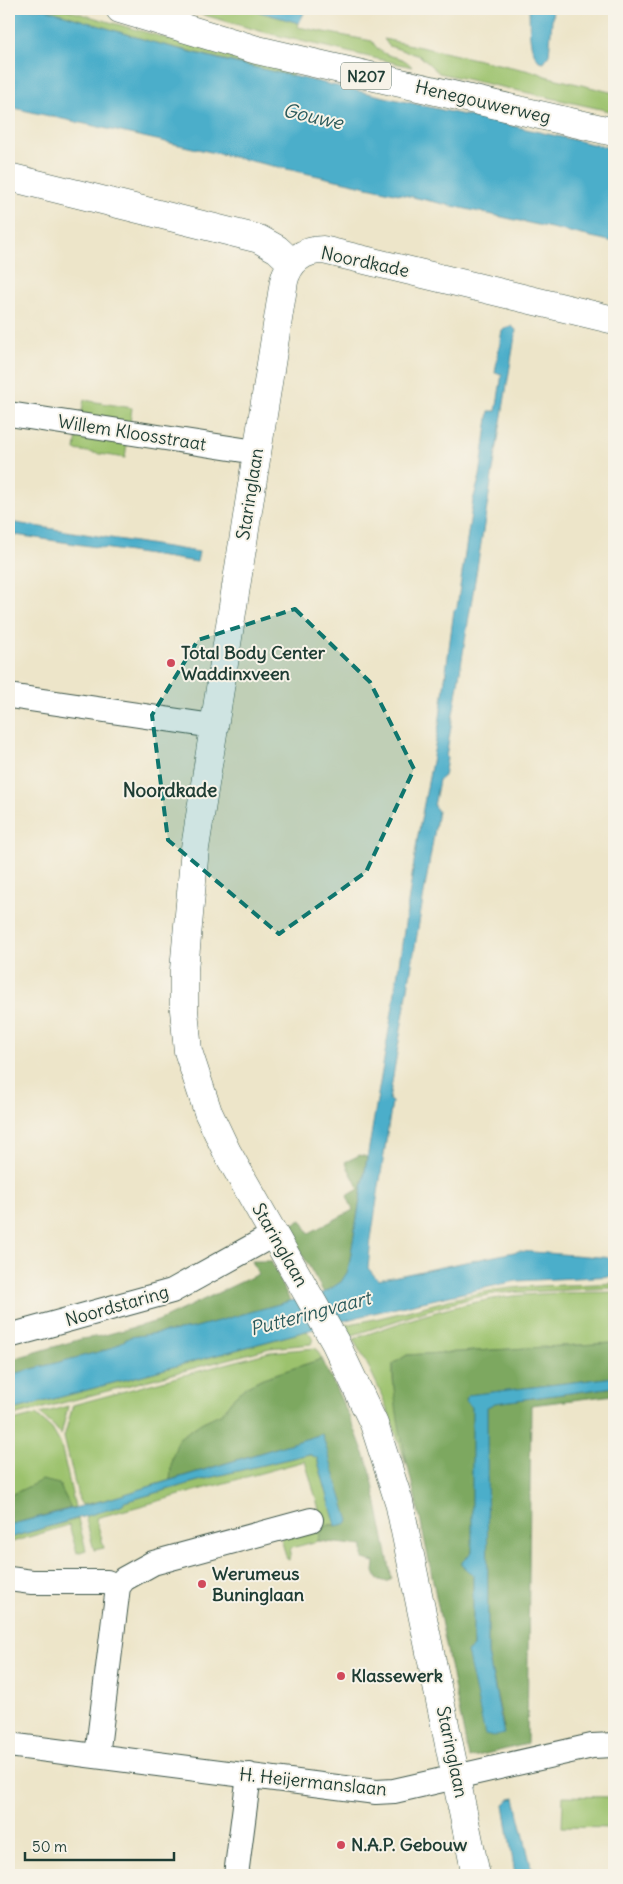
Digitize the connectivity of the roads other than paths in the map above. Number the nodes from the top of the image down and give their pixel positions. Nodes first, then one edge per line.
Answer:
1 (120, 9) edge
2 (614, 132) edge
3 (9, 177) edge
4 (292, 263) junction
5 (614, 320) edge
6 (9, 414) edge
7 (256, 452) junction
8 (9, 696) edge
9 (213, 726) junction
10 (273, 1235) junction
11 (9, 1336) edge
12 (311, 1520) dead end
13 (9, 1579) edge
14 (118, 1587) junction
15 (9, 1745) edge
16 (614, 1745) edge
17 (97, 1756) junction
18 (248, 1775) junction
19 (457, 1777) junction
20 (477, 1874) edge
21 (236, 1875) edge

1 - 2 street, Henegouwerweg / N207
3 - 4 street
4 - 5 street, Noordkade
4 - 7 street, Staringlaan
6 - 7 street, Willem Kloosstraat
7 - 9 street, Staringlaan
8 - 9 street
9 - 10 street, Staringlaan
10 - 11 street, Noordstaring
10 - 19 street, Staringlaan
12 - 14 street
13 - 14 street
14 - 17 street
15 - 17 street, H. Heijermanslaan
16 - 19 street, H. Heijermanslaan
17 - 18 street, H. Heijermanslaan
18 - 19 street, H. Heijermanslaan
18 - 21 street
19 - 20 street, Staringlaan

